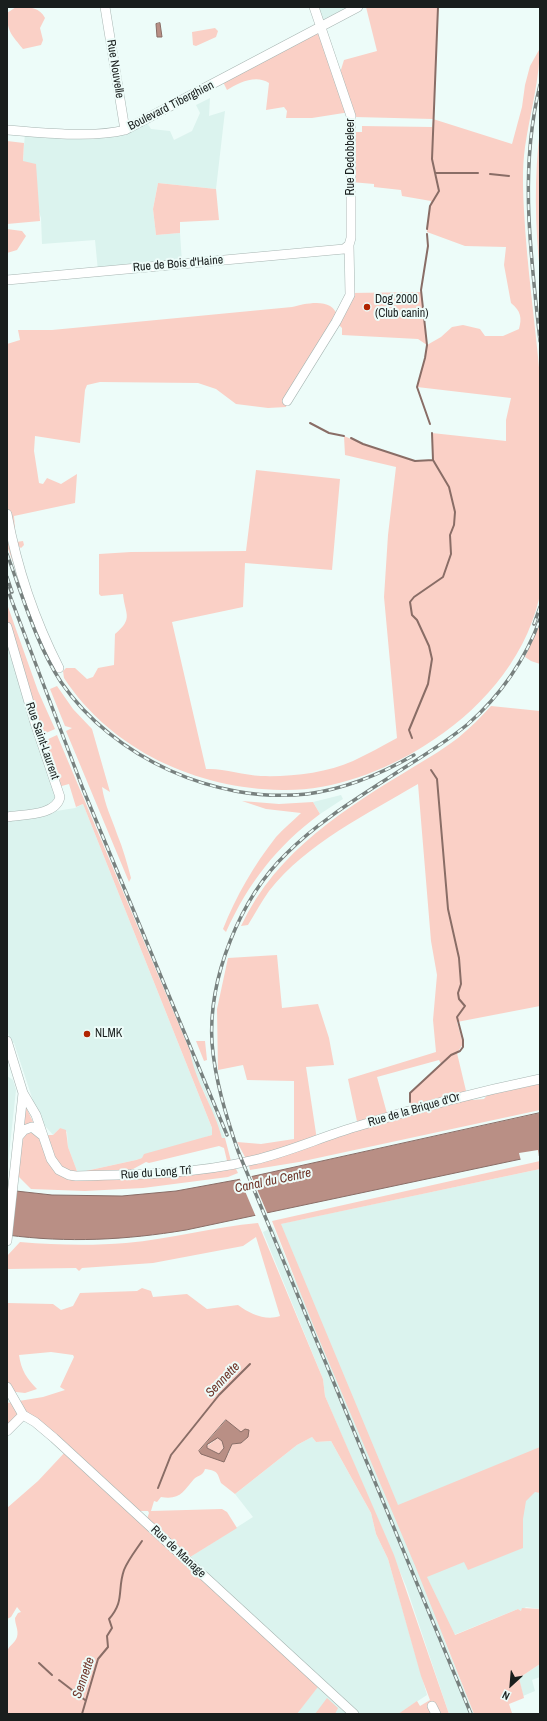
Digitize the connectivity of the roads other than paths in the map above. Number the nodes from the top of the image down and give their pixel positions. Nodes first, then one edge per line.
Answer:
1 (105, 7) edge
2 (314, 7) edge
3 (358, 7) edge
4 (321, 27) junction
5 (7, 130) edge
6 (125, 130) junction
7 (349, 244) junction
8 (7, 280) edge
9 (287, 401) dead end
10 (7, 514) edge
11 (7, 627) edge
12 (59, 668) dead end
13 (7, 817) edge
14 (7, 1041) edge
15 (12, 1066) edge
16 (540, 1079) edge
17 (23, 1093) junction
18 (43, 1135) junction
19 (18, 1137) junction
20 (291, 1149) joint
21 (7, 1241) edge
22 (7, 1387) edge
23 (23, 1415) junction
24 (7, 1431) edge
25 (354, 1714) edge

1 - 6 street, Rue Nouvelle
2 - 4 street, Rue Dedobbeleer
3 - 4 street, Boulevard Tiberghien
4 - 6 street, Boulevard Tiberghien
4 - 7 street, Rue Dedobbeleer
5 - 6 street, Boulevard Tiberghien
7 - 8 street, Rue de Bois d'Haine
7 - 9 street, Rue Dedobbeleer
10 - 12 street
11 - 13 street, Rue Saint-Laurent
14 - 15 street
15 - 17 street
16 - 20 street, Rue de la Brique d'Or
17 - 18 street, Rue du Long Trî
17 - 19 street
18 - 19 street
18 - 20 street, Rue du Long Trî
19 - 21 street
22 - 23 street, Rue de Manage
23 - 24 street
23 - 25 street, Rue de Manage

